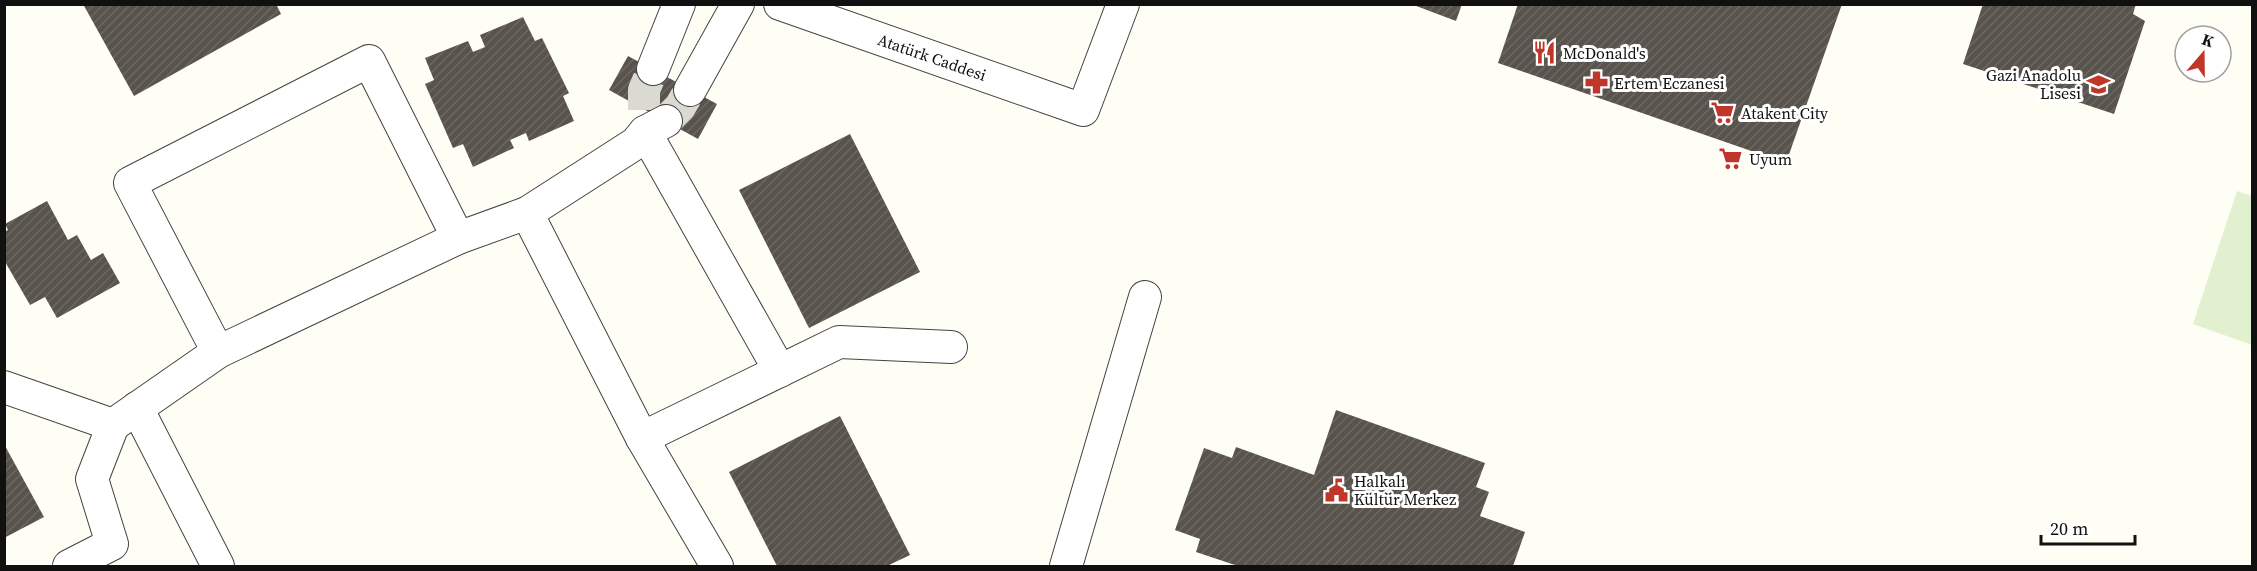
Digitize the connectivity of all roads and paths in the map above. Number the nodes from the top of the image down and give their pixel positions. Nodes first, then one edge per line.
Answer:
1 (679, 4) edge
2 (738, 4) edge
3 (780, 4) edge
4 (1123, 4) edge
5 (652, 69) tunnel mouth
6 (690, 90) tunnel mouth
7 (527, 213) junction
8 (458, 238) junction
9 (1145, 297) dead end
10 (951, 347) dead end
11 (218, 352) junction
12 (780, 371) junction
13 (4, 387) edge
14 (125, 416) junction
15 (642, 438) junction
16 (118, 555) edge
17 (69, 567) edge
18 (218, 567) edge
19 (717, 567) edge
20 (1066, 567) edge

1 - 5 street
2 - 6 street
3 - 4 street, Atatürk Caddesi
7 - 8 street
7 - 12 street
7 - 15 street
8 - 11 street
8 - 11 street
9 - 20 street
10 - 12 street
11 - 14 street
12 - 15 street
13 - 14 street
14 - 16 street
14 - 18 street
15 - 19 street
16 - 17 street

